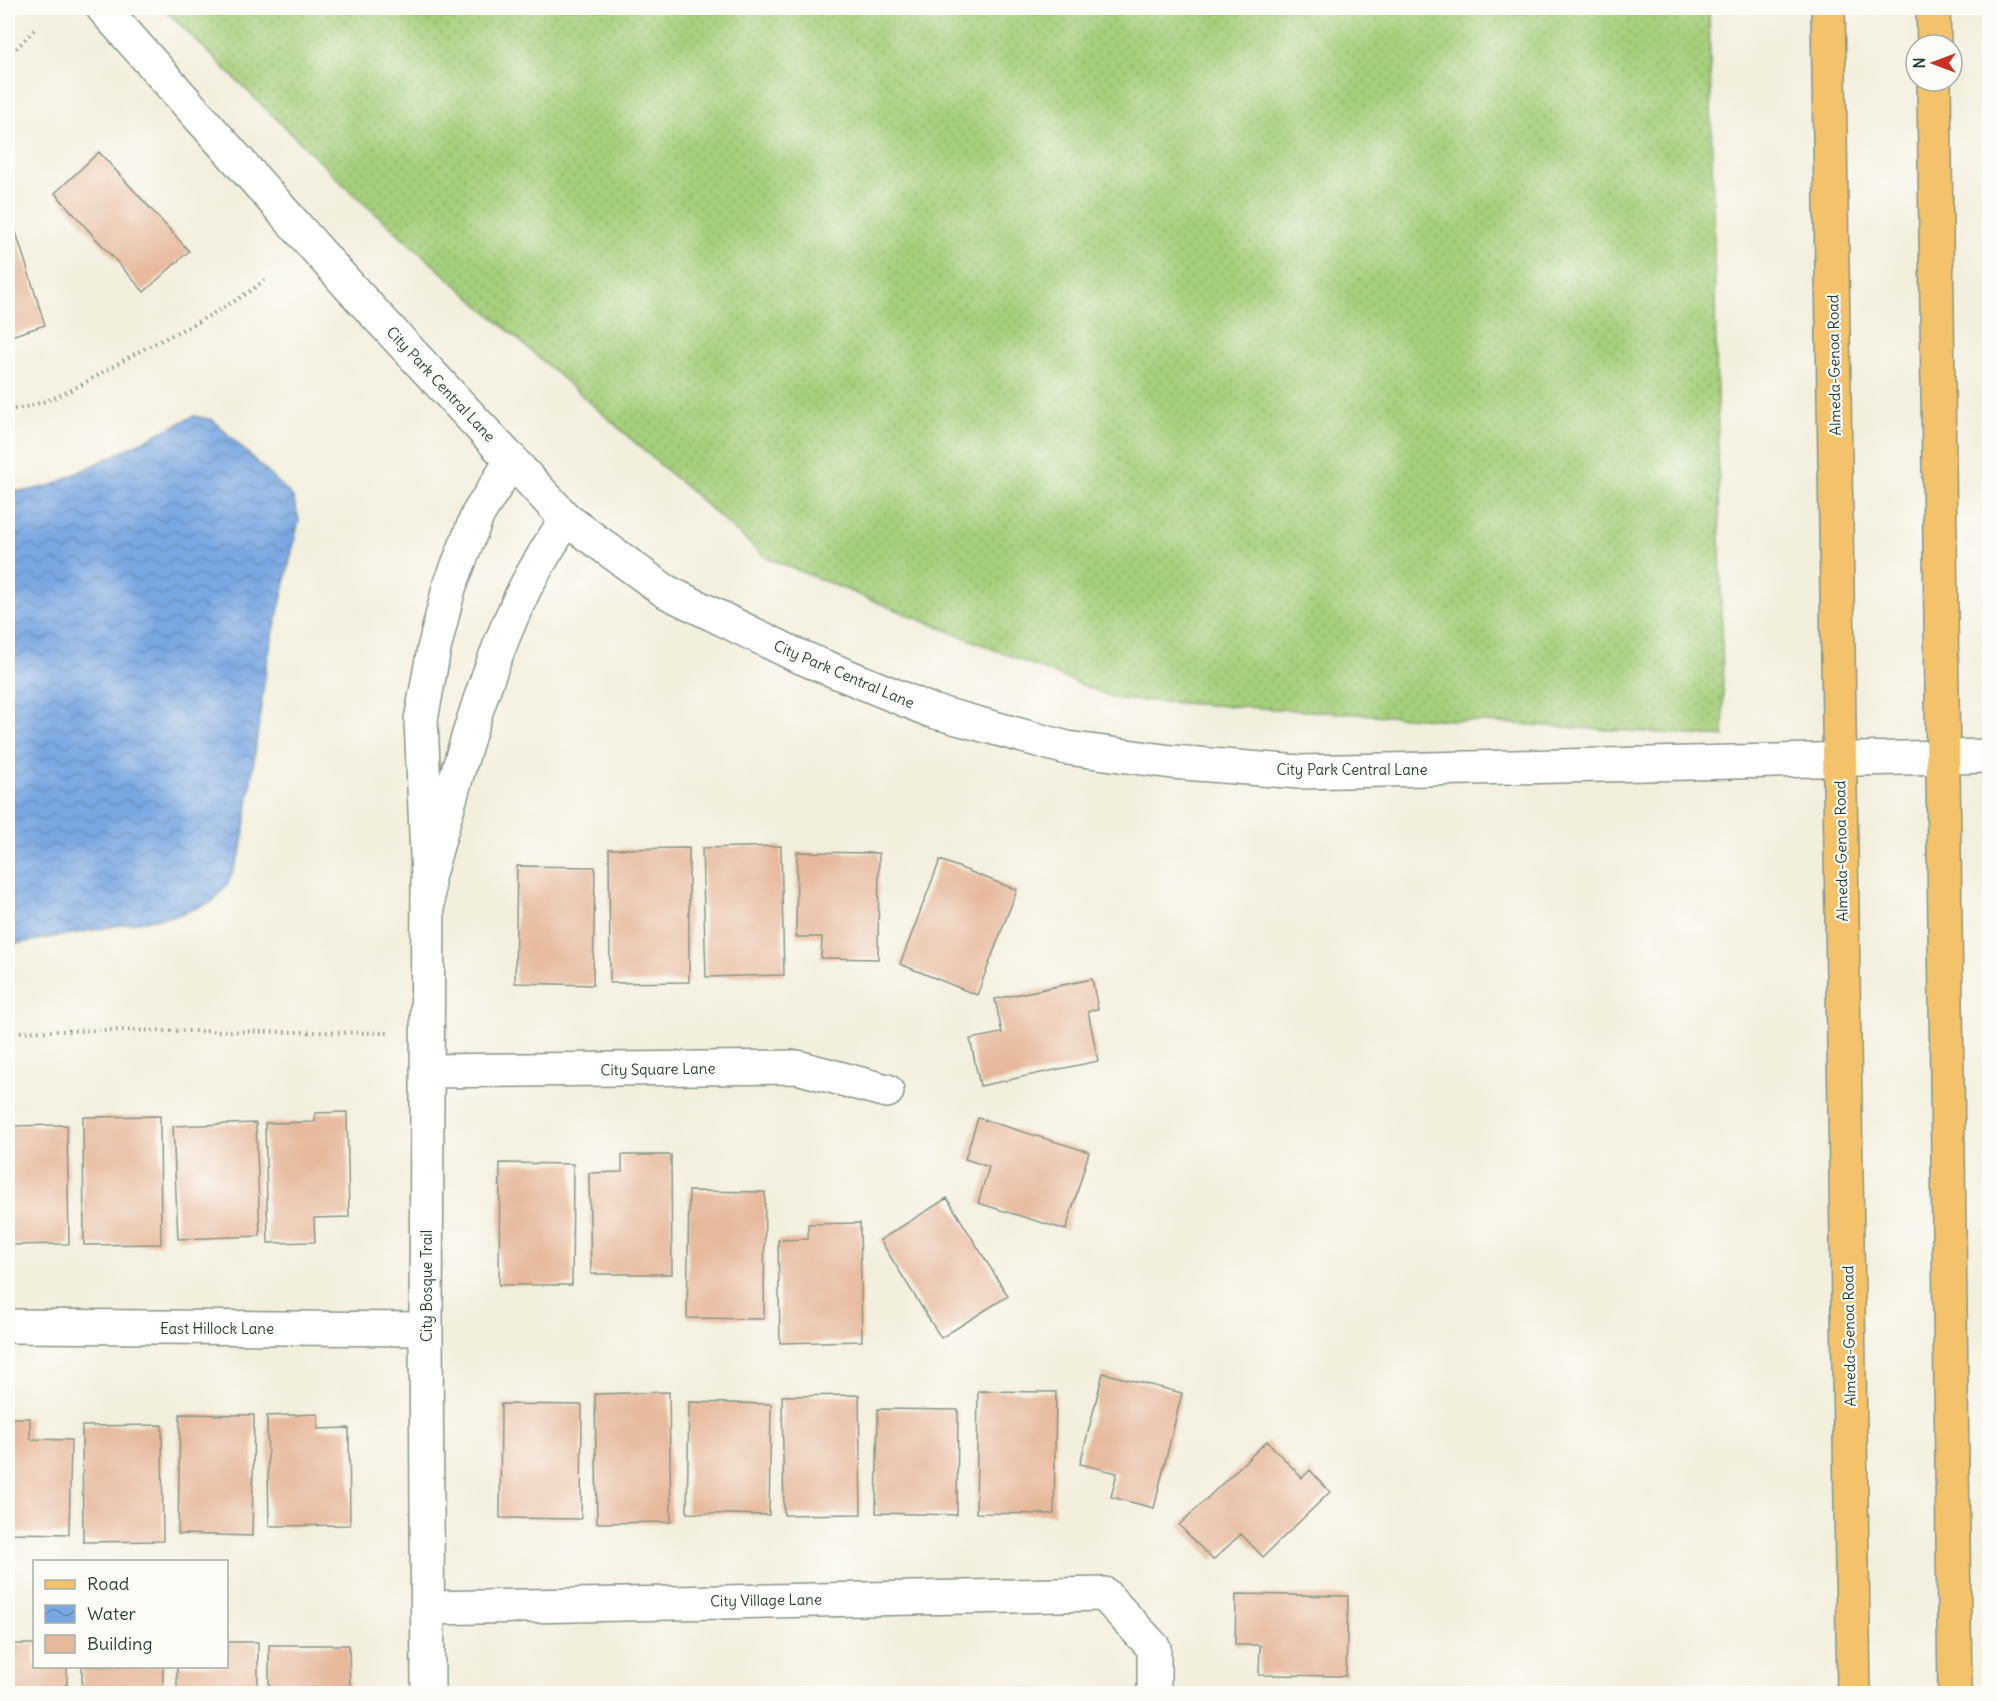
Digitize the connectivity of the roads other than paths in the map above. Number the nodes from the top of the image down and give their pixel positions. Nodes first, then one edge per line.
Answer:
1 (103, 8) edge
2 (1828, 8) edge
3 (1933, 8) edge
4 (1934, 33) edge
5 (1934, 93) edge
6 (512, 460) junction
7 (566, 519) junction
8 (1989, 756) edge
9 (1943, 757) junction
10 (1839, 760) junction
11 (428, 878) junction
12 (427, 1071) junction
13 (886, 1091) dead end
14 (8, 1326) edge
15 (426, 1329) junction
16 (428, 1608) junction
17 (428, 1694) edge
18 (1154, 1694) edge
19 (1854, 1694) edge
20 (1955, 1694) edge

1 - 6 street, City Park Central Lane
2 - 10 main road, Almeda-Genoa Road
3 - 4 main road
5 - 9 main road
6 - 7 street, City Park Central Lane
6 - 11 street
7 - 10 street, City Park Central Lane
7 - 11 street
8 - 9 street, City Park Central Lane
9 - 10 street, City Park Central Lane
9 - 20 main road
10 - 19 main road, Almeda-Genoa Road
11 - 12 street, City Bosque Trail
12 - 13 street, City Square Lane
12 - 15 street, City Bosque Trail
14 - 15 street, East Hillock Lane
15 - 16 street, City Bosque Trail
16 - 17 street, City Bosque Trail
16 - 18 street, City Village Lane

